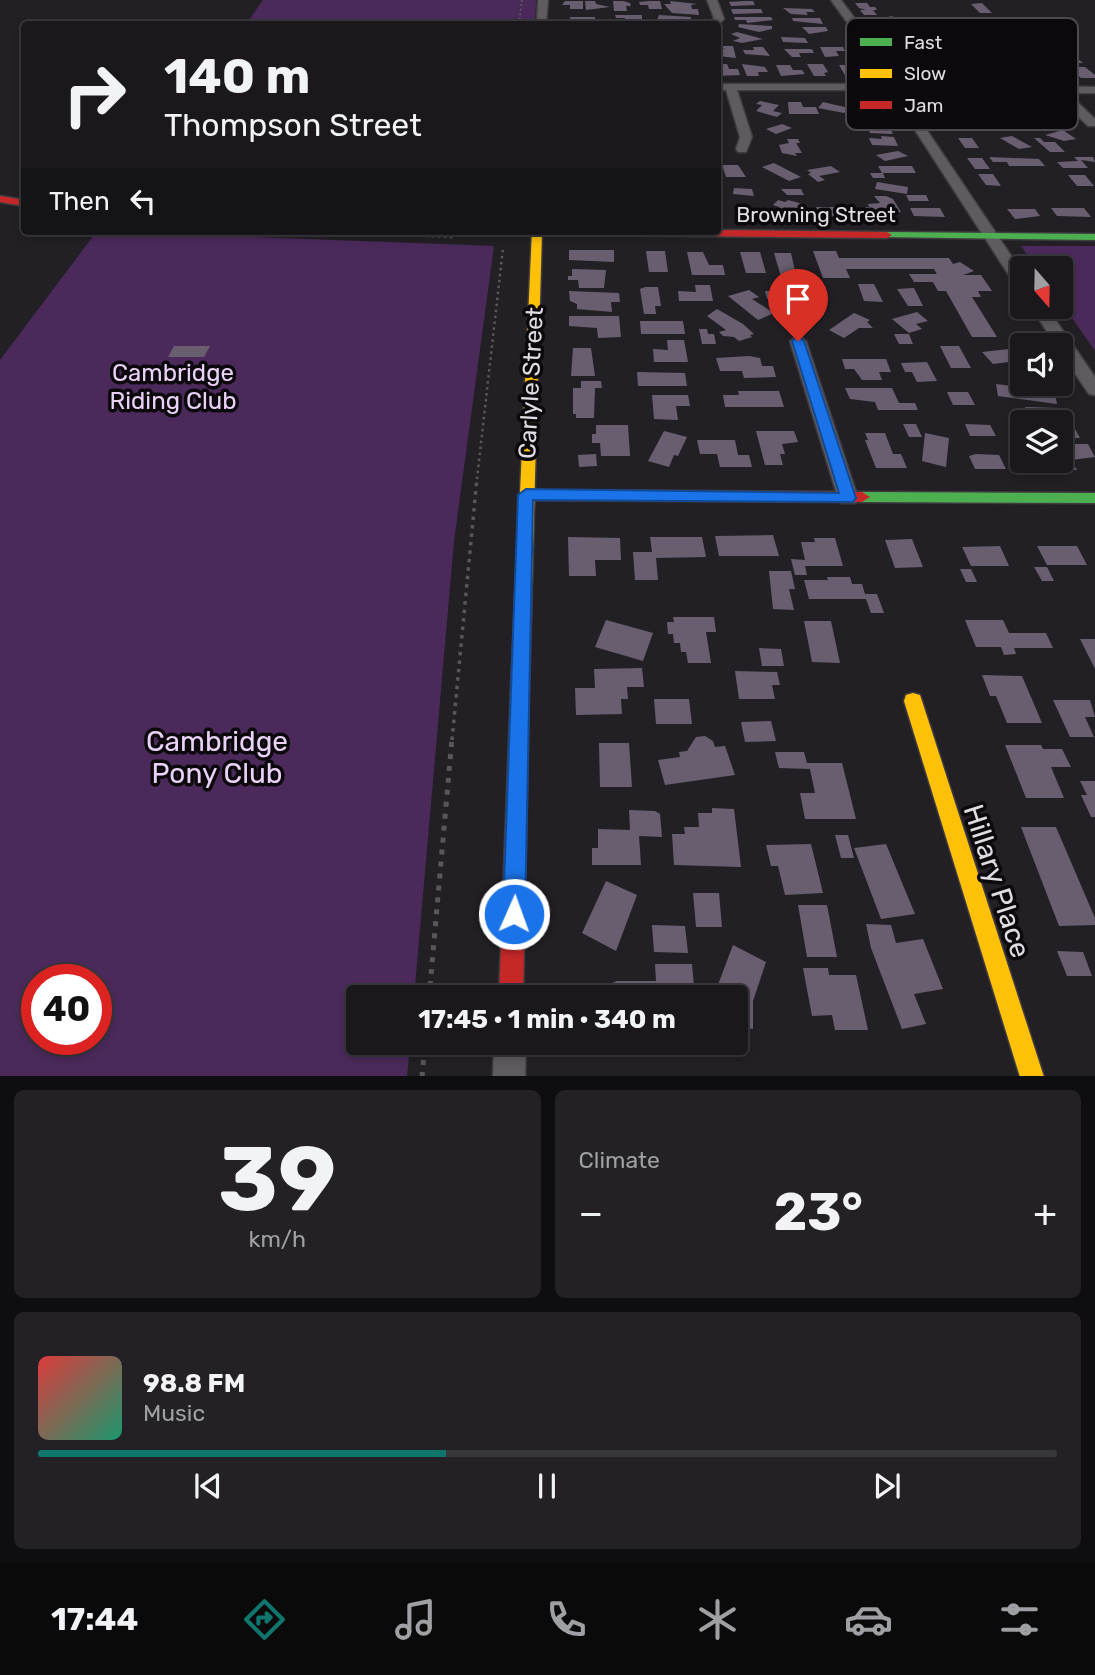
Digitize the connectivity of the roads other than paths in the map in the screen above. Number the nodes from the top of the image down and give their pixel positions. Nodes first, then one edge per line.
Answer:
1 (543, 0) edge
2 (712, 0) edge
3 (836, 0) edge
4 (849, 18) edge
5 (542, 21) edge
6 (717, 21) edge
7 (724, 87) edge
8 (846, 87) edge
9 (1078, 109) edge
10 (1092, 123) dead end
11 (920, 130) edge
12 (742, 149) dead end
13 (0, 199) edge
14 (21, 202) edge
15 (721, 234) edge
16 (537, 235) edge
17 (991, 237) junction
18 (1095, 237) edge
19 (1010, 265) edge
20 (1047, 319) edge
21 (798, 341) dead end
22 (1095, 390) edge
23 (526, 495) junction
24 (848, 498) junction
25 (1095, 498) edge
26 (913, 701) dead end
27 (511, 985) edge
28 (510, 1055) edge
29 (509, 1076) edge
30 (1032, 1076) edge

1 - 5 street
2 - 6 street
3 - 4 street
7 - 8 street
7 - 12 street
9 - 10 street
11 - 17 street
13 - 14 street
15 - 17 street, Browning Street
16 - 23 street, Carlyle Street
17 - 18 street, Browning Street
17 - 19 street
20 - 22 street
21 - 24 street
23 - 24 street
23 - 27 street, Carlyle Street
24 - 25 street
26 - 30 street, Hillary Place
28 - 29 street

